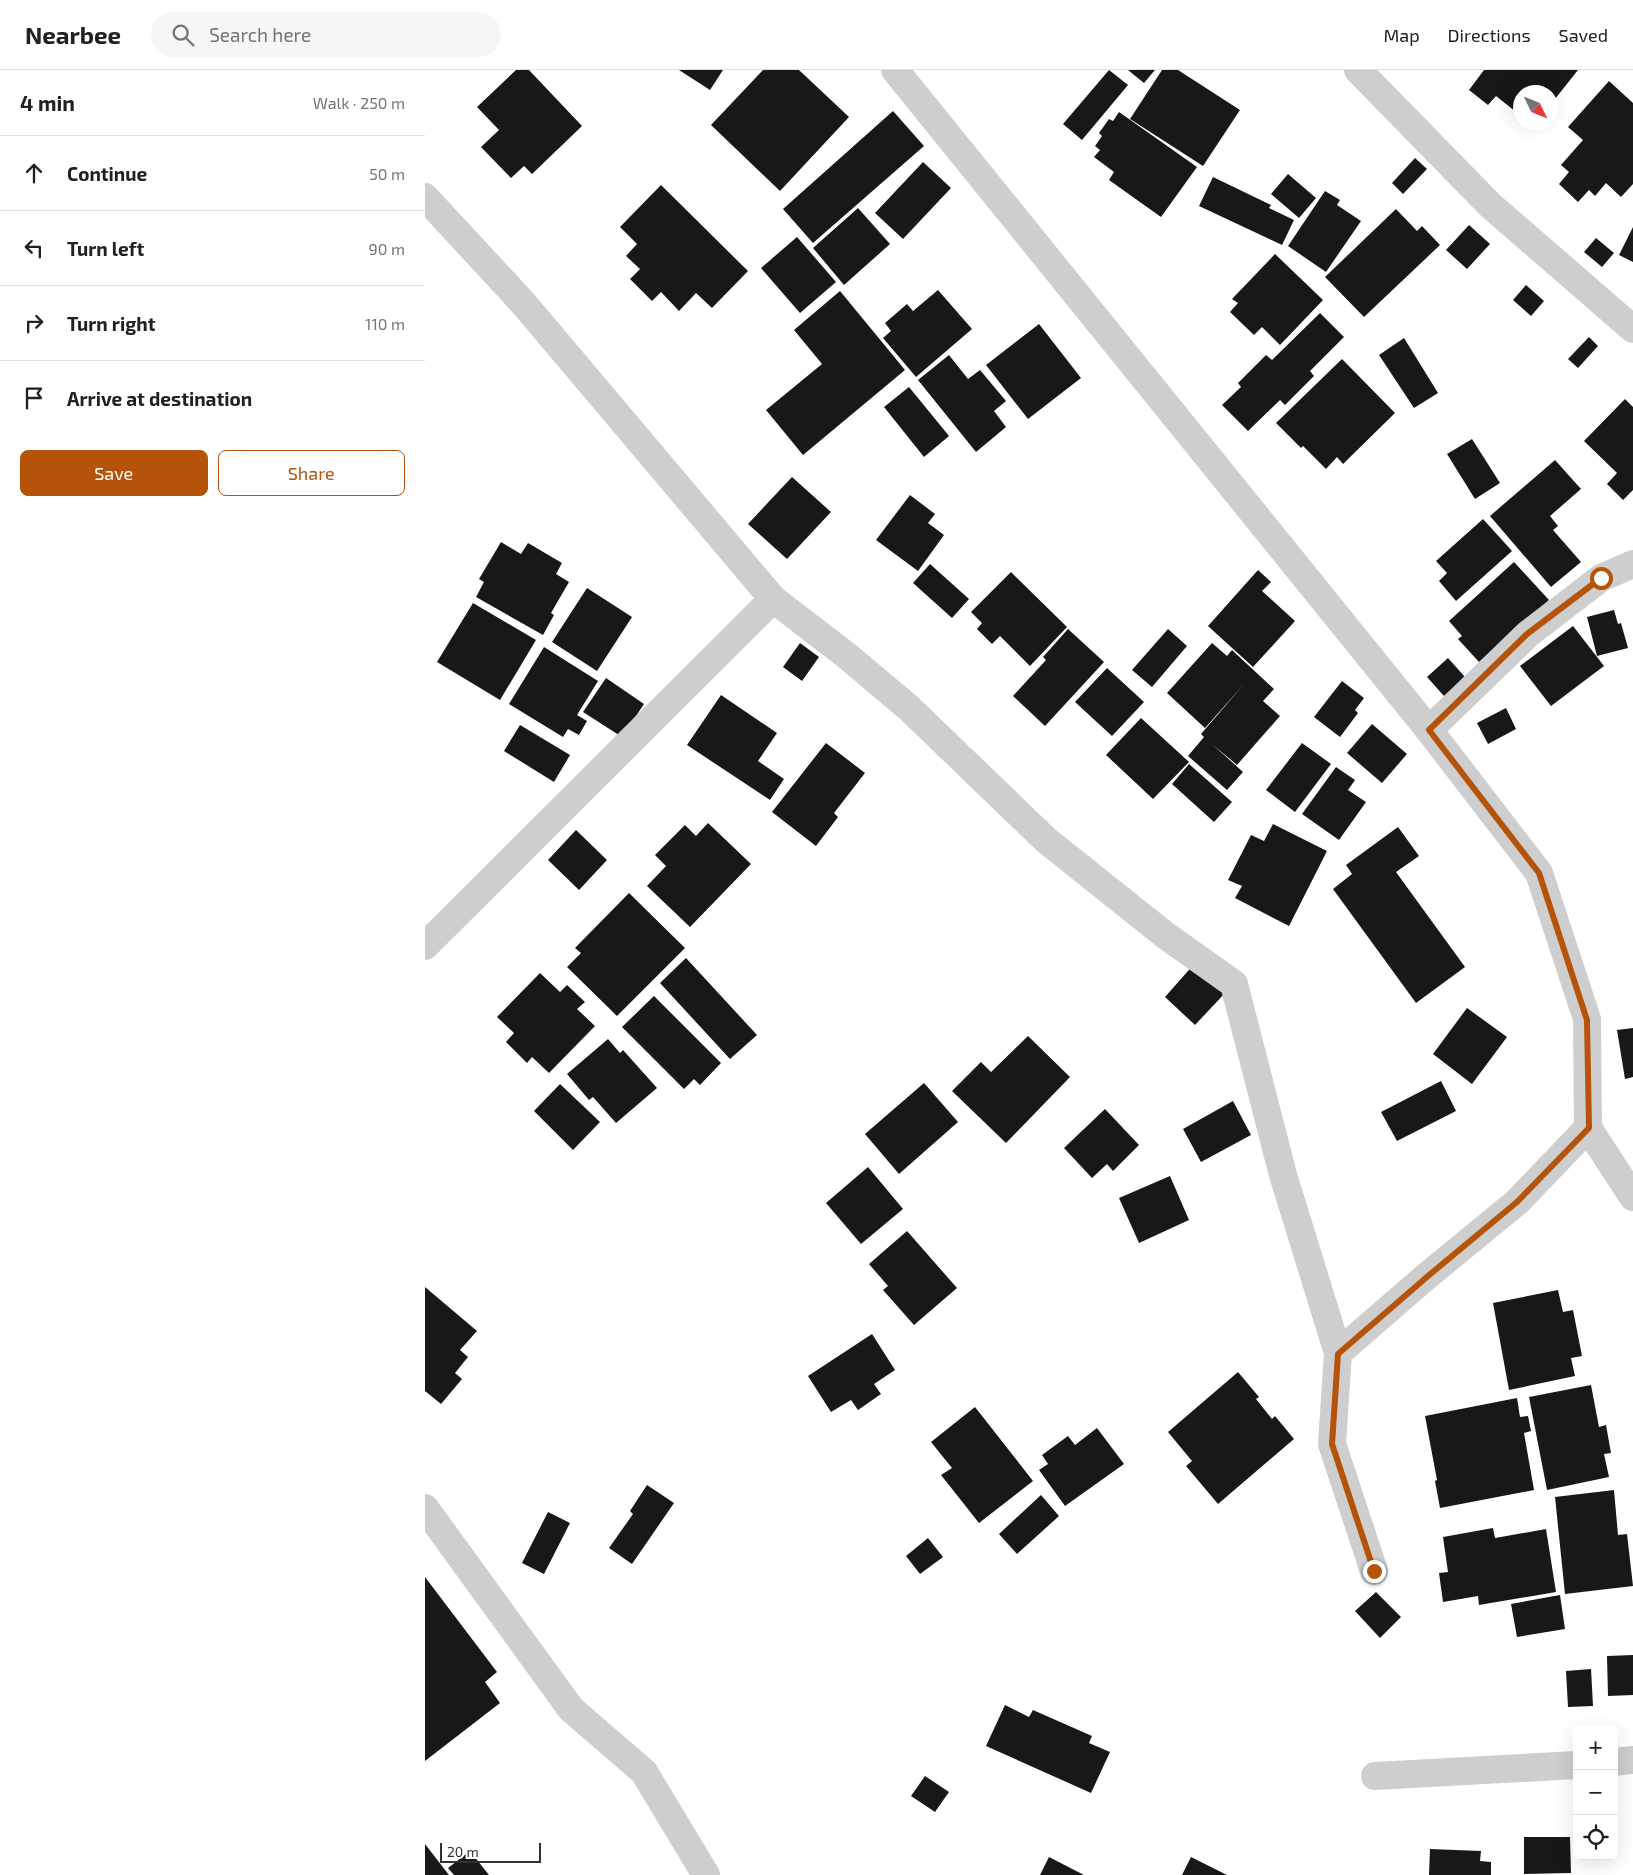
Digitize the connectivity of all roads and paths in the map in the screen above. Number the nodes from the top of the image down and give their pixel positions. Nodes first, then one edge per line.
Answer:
1 (895, 70) edge
2 (1358, 70) edge
3 (425, 197) edge
4 (1633, 329) edge
5 (1633, 564) edge
6 (773, 599) junction
7 (1429, 730) junction
8 (425, 946) edge
9 (1589, 1128) junction
10 (1633, 1197) edge
11 (1338, 1354) junction
12 (425, 1508) edge
13 (1374, 1571) dead end
14 (1633, 1760) edge
15 (1618, 1762) edge
16 (1573, 1765) edge
17 (1375, 1776) dead end
18 (706, 1875) edge

1 - 7 street
2 - 4 street
3 - 6 street
5 - 7 street
6 - 8 street
6 - 11 street
7 - 9 street
9 - 10 street
9 - 11 street
11 - 13 street
12 - 18 street
14 - 15 street
16 - 17 street

